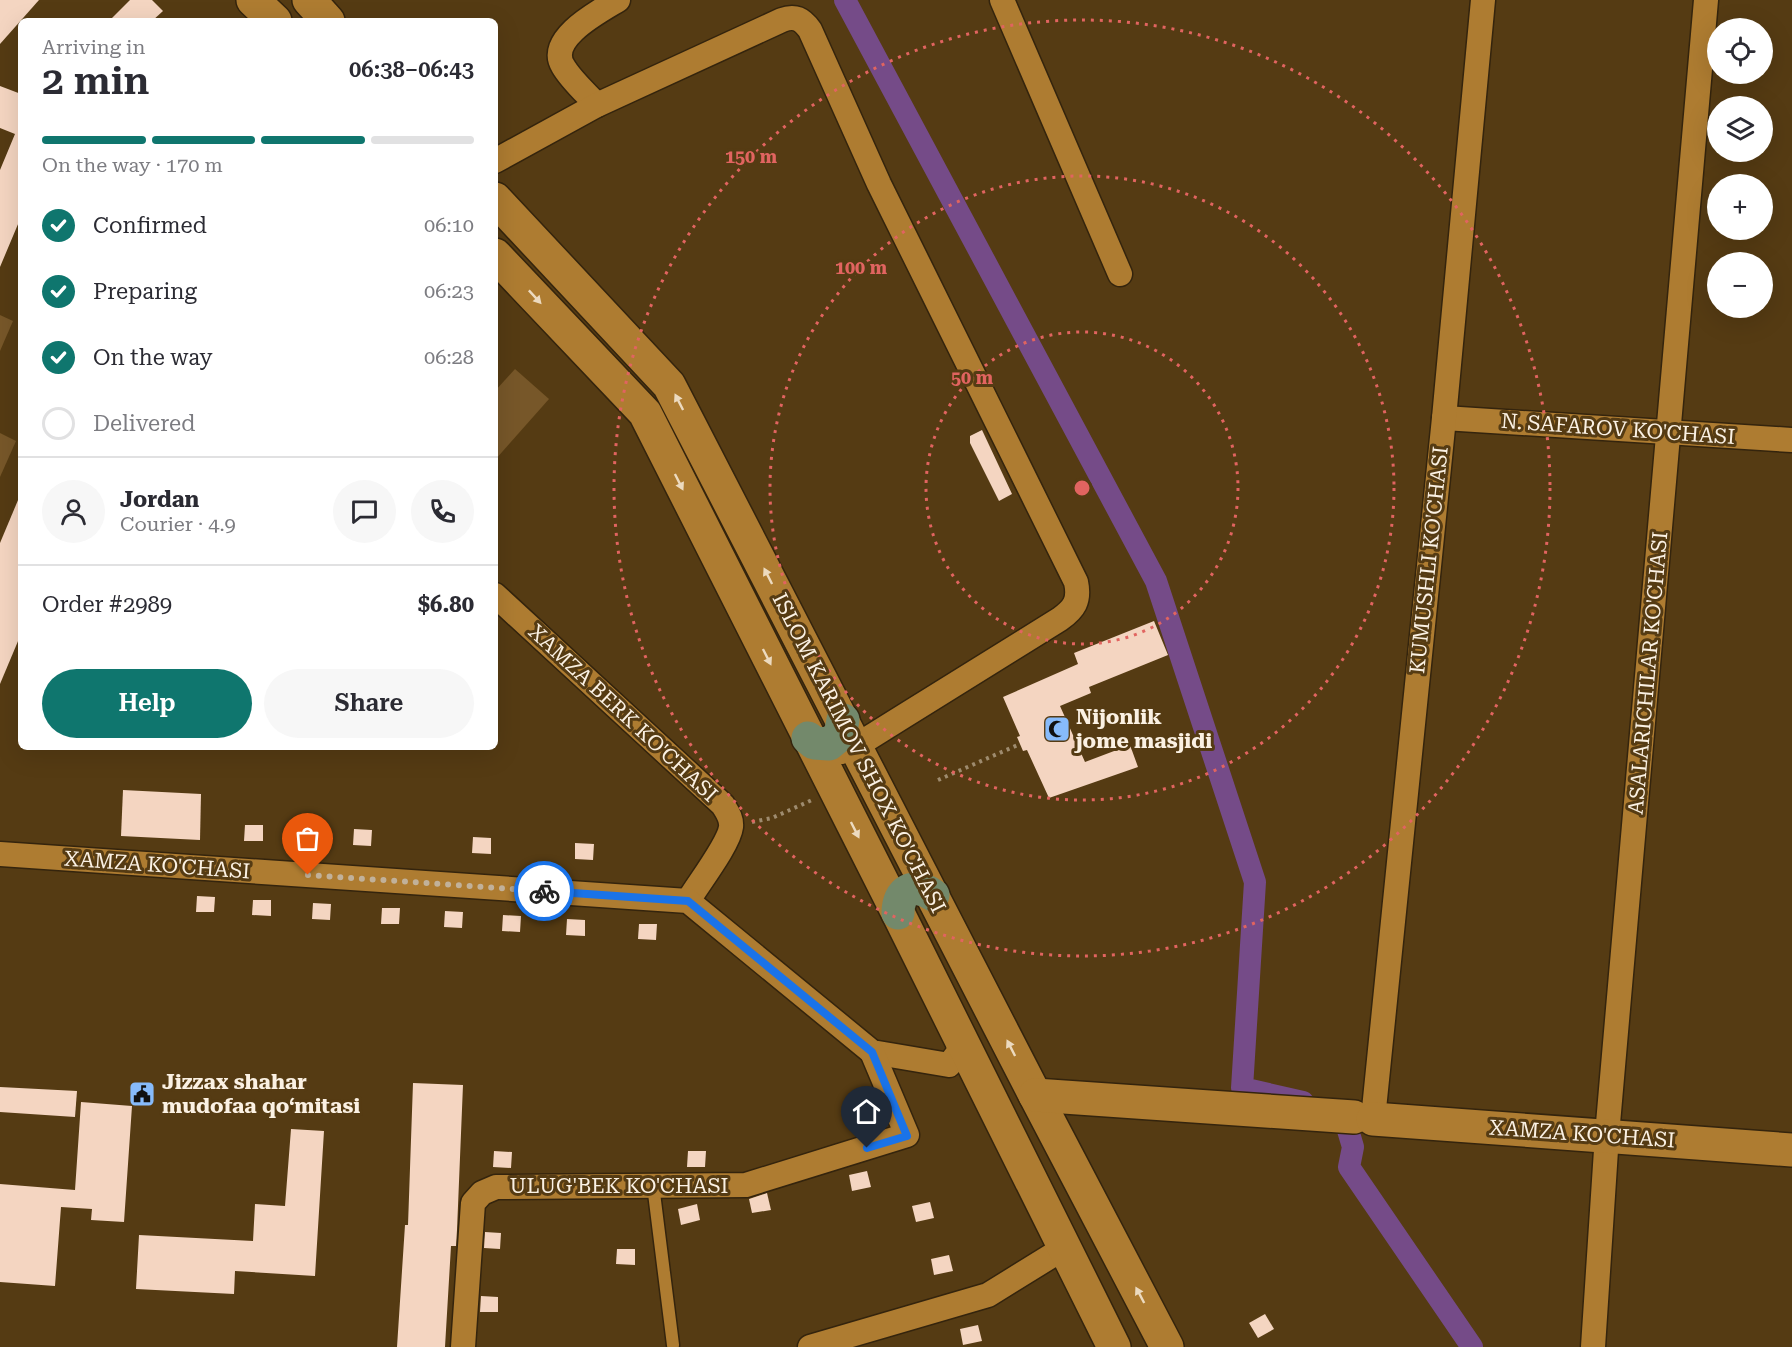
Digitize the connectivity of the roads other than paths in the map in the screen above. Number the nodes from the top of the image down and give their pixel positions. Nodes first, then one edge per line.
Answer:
1 (253, 0) edge
2 (309, 0) edge
3 (618, 0) edge
4 (1002, 0) edge
5 (1483, 0) edge
6 (1706, 0) edge
7 (272, 18) edge
8 (325, 18) edge
9 (597, 105) junction
10 (498, 159) edge
11 (498, 202) edge
12 (498, 258) edge
13 (1120, 274) dead end
14 (1444, 418) junction
15 (1670, 433) junction
16 (1792, 440) edge
17 (498, 598) edge
18 (849, 733) junction
19 (821, 763) junction
20 (0, 854) edge
21 (933, 895) junction
22 (688, 901) junction
23 (898, 913) junction
24 (960, 1039) junction
25 (872, 1052) junction
26 (1035, 1095) junction
27 (1354, 1117) junction
28 (1607, 1135) junction
29 (1792, 1150) edge
30 (653, 1185) junction
31 (1064, 1248) junction
32 (673, 1345) dead end
33 (464, 1347) edge
34 (810, 1347) edge
35 (1114, 1347) edge
36 (1167, 1347) edge
37 (1593, 1347) edge

1 - 7 main road
2 - 8 main road
3 - 9 street
4 - 13 street
5 - 14 street, KUMUSHLI KO'CHASI
6 - 15 street, ASALARICHILAR KO'CHASI
9 - 10 street
9 - 18 street
18 -> 11 main road, ISLOM KARIMOV SHOX KO'CHASI
12 -> 19 main road, ISLOM KARIMOV SHOX KO'CHASI
14 - 15 street, N. SAFAROV KO'CHASI
14 - 27 street, KUMUSHLI KO'CHASI
15 - 16 street, N. SAFAROV KO'CHASI
15 - 28 street, ASALARICHILAR KO'CHASI
17 - 22 street, XAMZA BERK KO'CHASI
18 - 19 main road
18 - 21 main road, ISLOM KARIMOV SHOX KO'CHASI
19 -> 23 main road, ISLOM KARIMOV SHOX KO'CHASI
20 - 22 street, XAMZA KO'CHASI
21 - 23 main road
26 -> 21 main road, ISLOM KARIMOV SHOX KO'CHASI
22 - 25 street
23 - 24 main road, ISLOM KARIMOV SHOX KO'CHASI
24 - 25 street
24 - 31 main road, ISLOM KARIMOV SHOX KO'CHASI
25 - 30 street, ULUG'BEK KO'CHASI
26 - 27 main road, XAMZA KO'CHASI
36 -> 26 main road, ISLOM KARIMOV SHOX KO'CHASI
27 - 28 main road, XAMZA KO'CHASI
28 - 29 main road, XAMZA KO'CHASI
28 - 37 street, ASALARICHILAR KO'CHASI
30 - 32 lane
30 - 33 street, ULUG'BEK KO'CHASI
31 - 34 street
31 - 35 main road, ISLOM KARIMOV SHOX KO'CHASI

